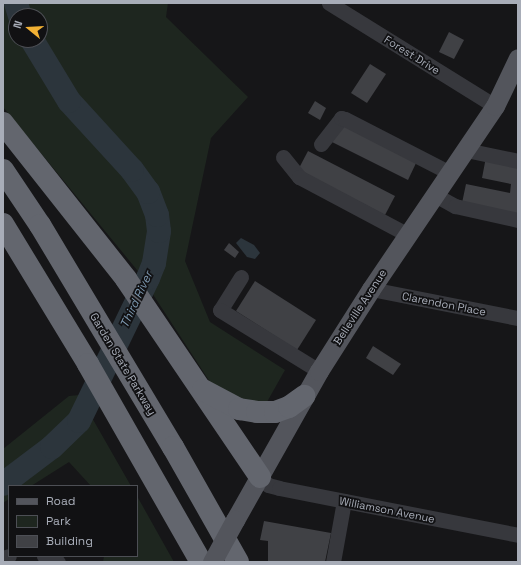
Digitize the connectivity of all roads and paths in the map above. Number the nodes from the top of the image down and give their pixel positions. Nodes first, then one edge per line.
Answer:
1 (329, 3) edge
2 (518, 58) edge
3 (512, 86) edge
4 (495, 106) junction
5 (3, 123) edge
6 (321, 144) dead end
7 (466, 150) junction
8 (283, 157) dead end
9 (518, 161) edge
10 (3, 170) edge
11 (450, 173) junction
12 (435, 195) junction
13 (518, 220) edge
14 (3, 224) edge
15 (408, 235) junction
16 (241, 277) dead end
17 (371, 289) junction
18 (518, 318) edge
19 (319, 371) junction
20 (202, 390) junction
21 (304, 396) junction
22 (260, 477) junction
23 (344, 501) junction
24 (518, 535) edge
25 (46, 557) edge
26 (58, 562) edge
27 (201, 562) edge
28 (212, 562) edge
29 (238, 562) edge
30 (333, 562) edge

1 - 4 street, Forest Drive
2 - 3 main road, Belleville Avenue
3 - 4 main road, Belleville Avenue
4 - 7 main road, Belleville Avenue
5 - 20 highway
6 - 11 street
7 - 9 street
7 - 11 main road, Belleville Avenue
8 - 15 street
10 - 29 highway, Garden State Parkway
11 - 12 main road, Belleville Avenue
12 - 13 street
12 - 15 main road, Belleville Avenue
14 - 27 highway
15 - 17 main road, Belleville Avenue
16 - 19 street
17 - 18 street, Clarendon Place
17 - 19 main road, Belleville Avenue
19 - 21 main road, Belleville Avenue
20 - 21 highway
20 - 22 highway
21 - 22 main road, Belleville Avenue
22 - 23 street, Williamson Avenue
22 - 28 main road, Belleville Avenue, bridge
23 - 24 street, Williamson Avenue
23 - 30 street
25 - 26 street

